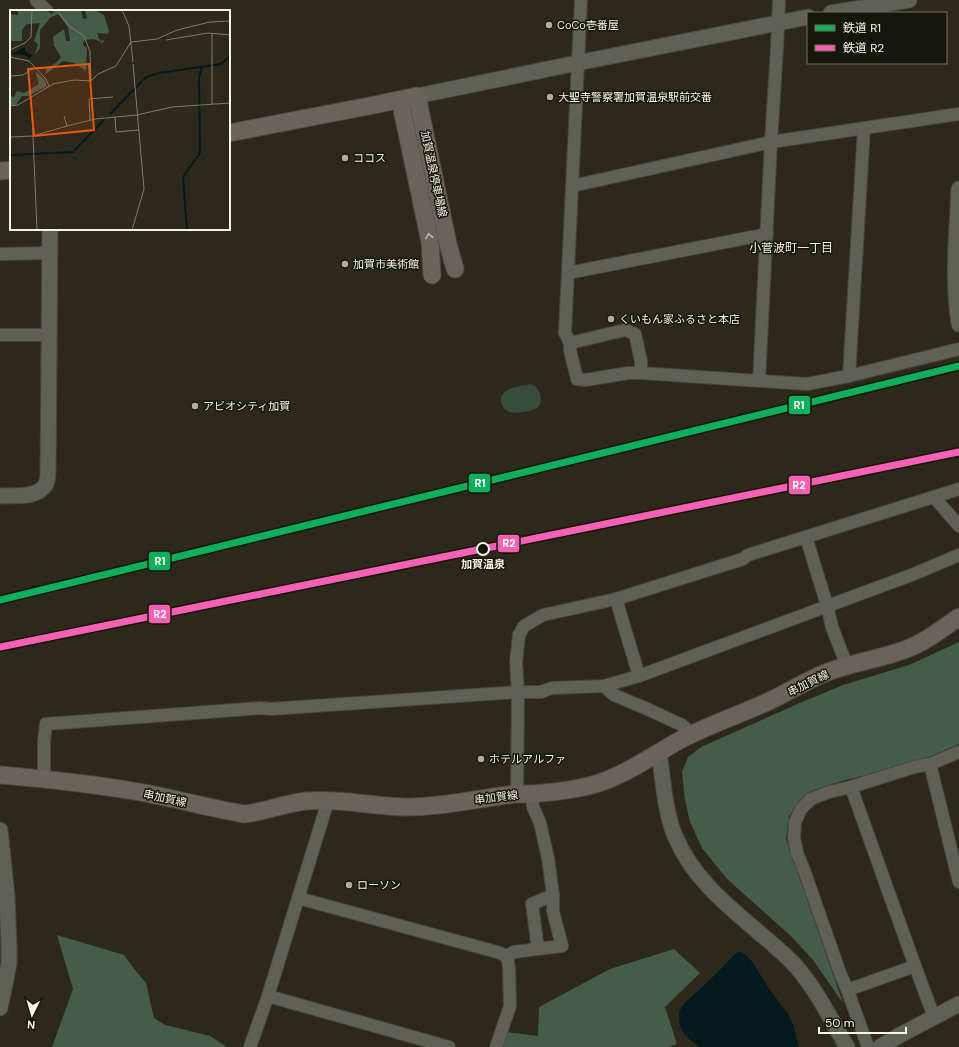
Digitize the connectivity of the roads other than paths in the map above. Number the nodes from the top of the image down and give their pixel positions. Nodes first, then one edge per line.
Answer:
1 (36, 0) edge
2 (580, 0) edge
3 (779, 0) edge
4 (909, 0) edge
5 (46, 10) edge
6 (837, 12) edge
7 (807, 17) edge
8 (778, 22) junction
9 (577, 63) junction
10 (417, 96) junction
11 (400, 100) junction
12 (959, 114) edge
13 (864, 128) junction
14 (230, 133) edge
15 (771, 142) junction
16 (10, 170) edge
17 (0, 171) edge
18 (572, 186) junction
19 (959, 189) edge
20 (50, 230) edge
21 (767, 234) junction
22 (958, 250) edge
23 (50, 253) junction
24 (0, 254) edge
25 (455, 269) dead end
26 (568, 273) junction
27 (432, 275) dead end
28 (959, 324) edge
29 (0, 335) edge
30 (49, 335) junction
31 (570, 342) junction
32 (959, 349) edge
33 (641, 373) junction
34 (848, 376) junction
35 (760, 380) junction
36 (959, 489) edge
37 (0, 496) edge
38 (934, 497) junction
39 (959, 526) edge
40 (806, 538) junction
41 (959, 555) edge
42 (616, 599) junction
43 (827, 605) junction
44 (959, 617) edge
45 (847, 666) junction
46 (639, 676) junction
47 (604, 686) junction
48 (518, 692) junction
49 (692, 734) junction
50 (959, 752) edge
51 (659, 753) junction
52 (930, 764) junction
53 (0, 775) edge
54 (44, 780) junction
55 (851, 787) junction
56 (524, 794) junction
57 (328, 801) junction
58 (0, 830) edge
59 (959, 882) edge
60 (553, 895) junction
61 (298, 898) junction
62 (3, 910) edge
63 (538, 949) junction
64 (507, 956) junction
65 (915, 966) junction
66 (847, 989) junction
67 (268, 996) junction
68 (1, 1002) edge
69 (959, 1004) edge
70 (934, 1017) junction
71 (250, 1047) edge
72 (449, 1047) edge
73 (496, 1047) edge
74 (847, 1047) edge
75 (868, 1047) edge
76 (880, 1047) edge

1 - 5 street
2 - 9 street
3 - 8 street
4 - 6 street
7 - 8 street
8 - 9 street
8 - 15 street
9 - 10 street
9 - 18 street
10 - 11 main road
10 - 25 main road, 加賀温泉停車場線
11 - 14 main road
27 -> 11 main road, 加賀温泉停車場線
12 - 13 street
13 - 15 street
13 - 34 street
15 - 18 street
15 - 21 street
16 - 17 main road
18 - 26 street
19 - 22 street
20 - 23 street
21 - 26 street
21 - 35 street
22 - 28 street
23 - 24 street
23 - 30 street
26 - 31 street
29 - 30 street
30 - 37 street
31 - 33 street
31 - 33 street
32 - 34 street
33 - 35 street
34 - 35 street
36 - 38 street
38 - 39 street
38 - 40 street
40 - 42 street
40 - 43 street
41 - 43 street
42 - 46 street
42 - 48 street
43 - 45 street
43 - 46 street
44 - 45 main road, 串加賀線
45 - 49 main road, 串加賀線
46 - 47 street
47 - 48 street
47 - 49 street
48 - 54 street
48 - 56 street
49 - 51 main road, 串加賀線
50 - 52 street
51 - 56 main road, 串加賀線
51 - 74 street
52 - 55 street
52 - 59 street
53 - 54 main road, 串加賀線
54 - 57 main road, 串加賀線
55 - 65 street
55 - 66 street
56 - 57 main road, 串加賀線
56 - 60 street
57 - 61 street
58 - 62 street
60 - 63 street
60 - 63 street
61 - 64 street
61 - 67 street
62 - 68 street
63 - 64 street
64 - 73 street
65 - 66 street
65 - 70 street
66 - 75 street
67 - 71 street
67 - 72 street
69 - 70 street
70 - 76 street

